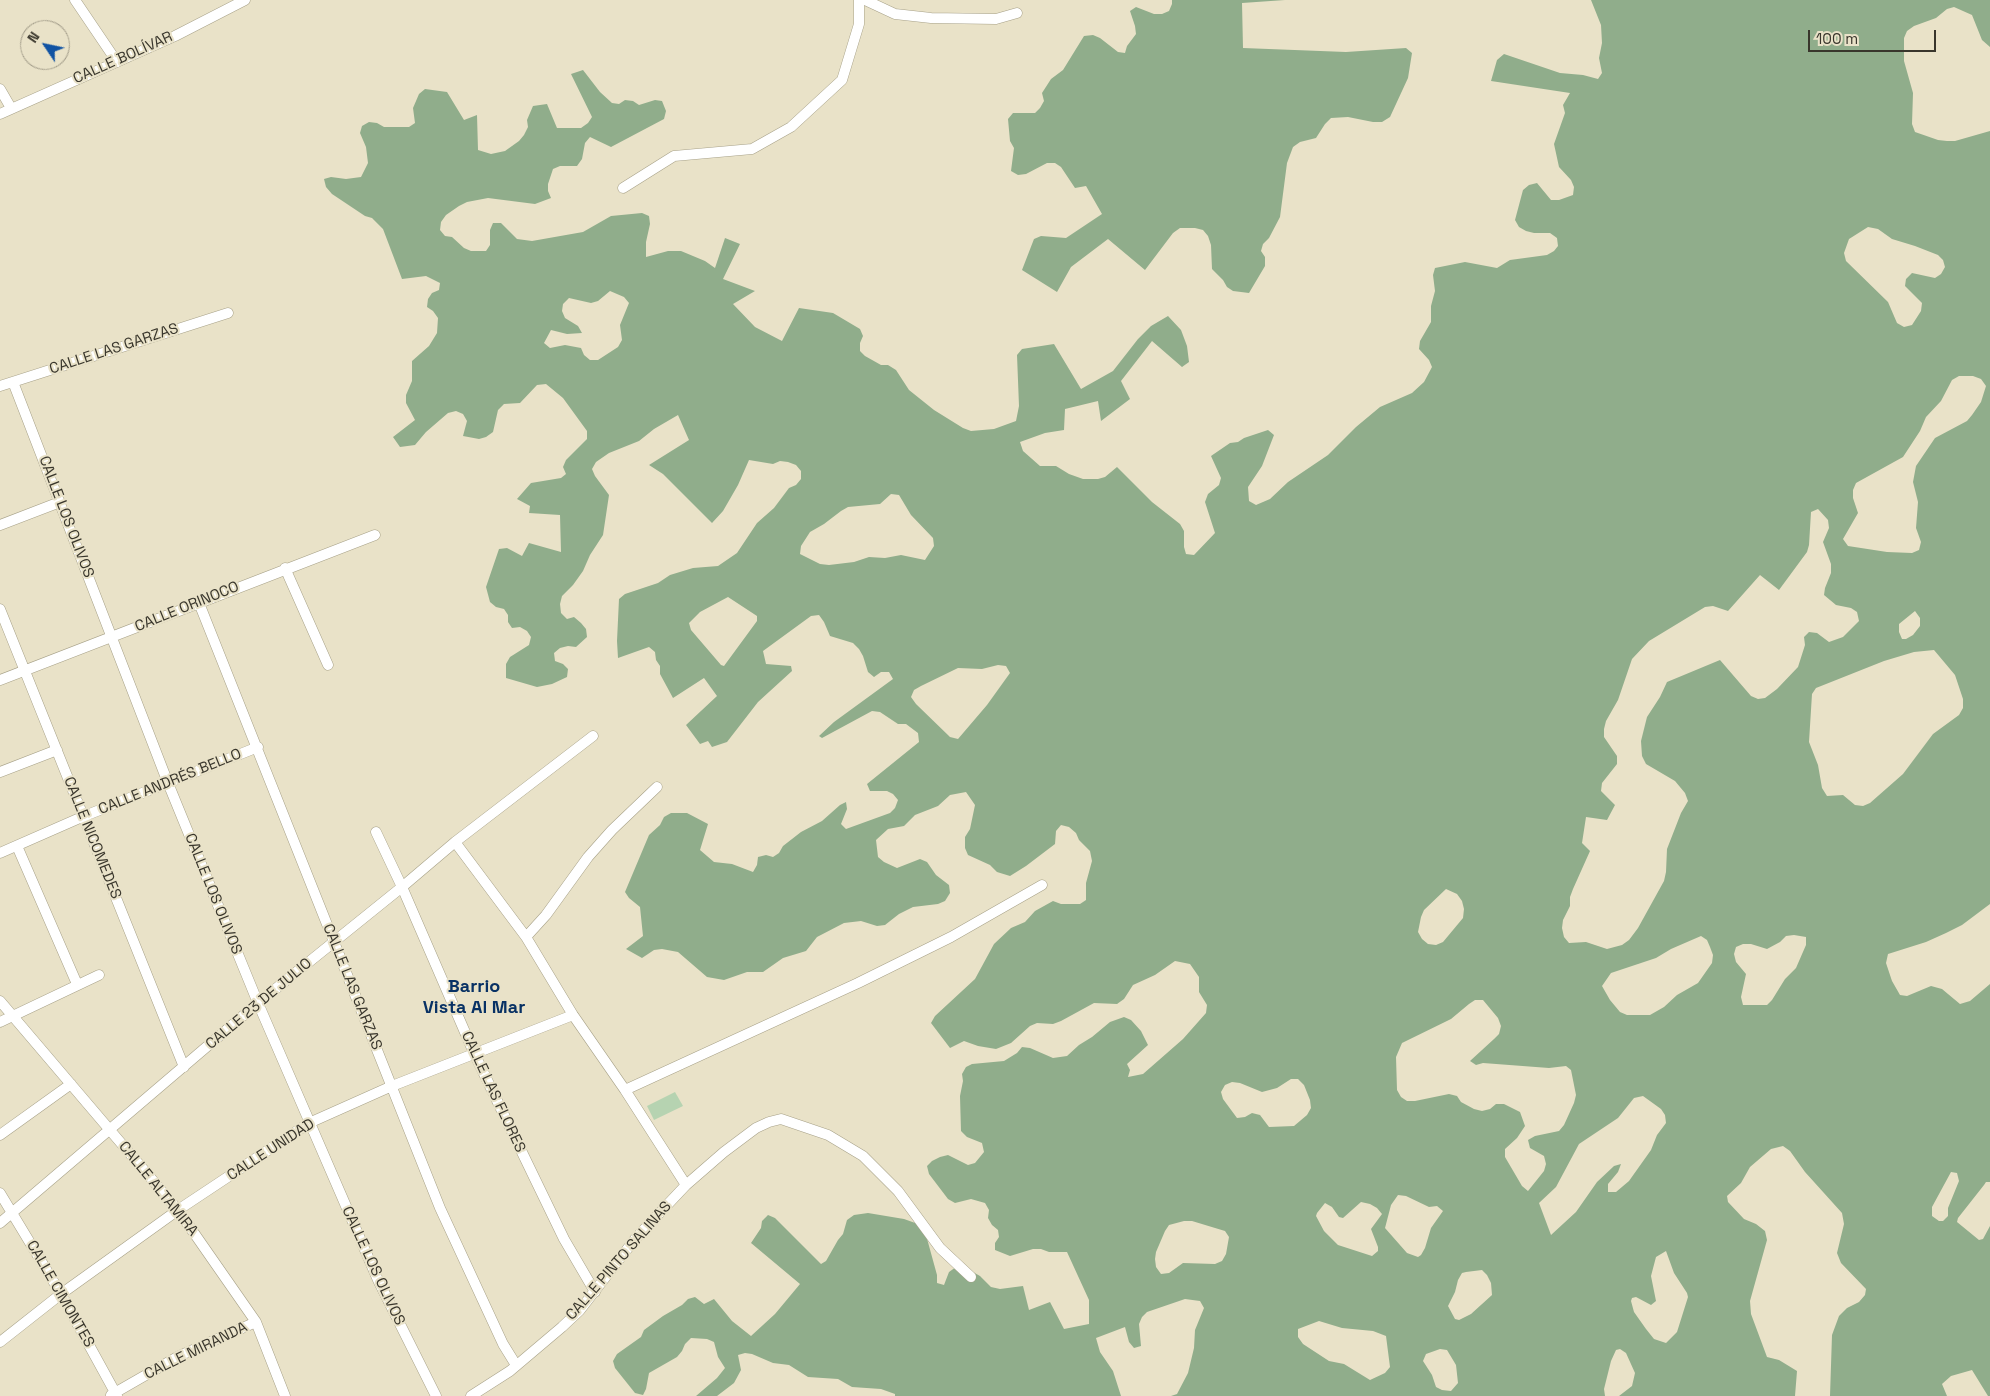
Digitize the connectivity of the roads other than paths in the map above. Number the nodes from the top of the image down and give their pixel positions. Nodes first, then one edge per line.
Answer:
1 (75, 0) edge
2 (245, 0) edge
3 (859, 0) edge
4 (865, 0) edge
5 (1017, 13) dead end
6 (117, 62) junction
7 (0, 89) edge
8 (11, 108) junction
9 (0, 114) edge
10 (623, 188) dead end
11 (228, 313) dead end
12 (13, 382) junction
13 (0, 386) edge
14 (60, 502) junction
15 (0, 525) edge
16 (375, 535) dead end
17 (285, 568) junction
18 (199, 603) junction
19 (0, 610) edge
20 (112, 637) junction
21 (328, 665) dead end
22 (25, 670) junction
23 (0, 680) edge
24 (593, 736) dead end
25 (258, 747) junction
26 (57, 750) junction
27 (0, 772) edge
28 (168, 783) junction
29 (658, 787) dead end
30 (82, 817) junction
31 (376, 832) dead end
32 (455, 842) junction
33 (17, 846) junction
34 (0, 853) edge
35 (1042, 885) dead end
36 (402, 887) junction
37 (526, 937) junction
38 (334, 942) junction
39 (99, 975) dead end
40 (77, 984) junction
41 (0, 1001) edge
42 (258, 1004) junction
43 (573, 1015) junction
44 (13, 1016) junction
45 (0, 1022) edge
46 (474, 1053) junction
47 (184, 1067) junction
48 (71, 1084) junction
49 (392, 1086) junction
50 (625, 1090) junction
51 (309, 1123) junction
52 (109, 1130) junction
53 (0, 1135) edge
54 (686, 1184) junction
55 (0, 1193) edge
56 (178, 1210) junction
57 (13, 1213) junction
58 (0, 1223) edge
59 (971, 1277) dead end
60 (595, 1292) junction
61 (61, 1294) junction
62 (256, 1322) junction
63 (0, 1342) edge
64 (516, 1365) junction
65 (114, 1395) edge
66 (285, 1396) edge
67 (436, 1396) edge
68 (471, 1396) edge

1 - 6 street
2 - 6 street, CALLE BOLÍVAR
3 - 10 street
4 - 5 street
6 - 8 street, CALLE BOLÍVAR
7 - 8 street
8 - 9 street, CALLE BOLÍVAR
11 - 12 street, CALLE LAS GARZAS
12 - 13 street, CALLE LAS GARZAS
12 - 14 street, CALLE LOS OLIVOS
14 - 15 street
14 - 20 street, CALLE LOS OLIVOS
16 - 17 street, CALLE ORINOCO
17 - 18 street, CALLE ORINOCO
17 - 21 street
18 - 20 street, CALLE ORINOCO
18 - 25 street, CALLE LAS GARZAS
19 - 22 street, CALLE NICOMEDES
20 - 22 street, CALLE ORINOCO
20 - 28 street, CALLE LOS OLIVOS
22 - 23 street, CALLE ORINOCO
22 - 26 street, CALLE NICOMEDES
24 - 32 street, CALLE 23 DE JULIO
25 - 28 street, CALLE ANDRÉS BELLO
25 - 38 street, CALLE LAS GARZAS
26 - 27 street
26 - 30 street, CALLE NICOMEDES
28 - 30 street, CALLE ANDRÉS BELLO
28 - 42 street, CALLE LOS OLIVOS
29 - 37 street
30 - 33 street, CALLE ANDRÉS BELLO
30 - 47 street, CALLE NICOMEDES
31 - 36 street, CALLE LAS FLORES
32 - 36 street, CALLE 23 DE JULIO
32 - 37 street
33 - 34 street, CALLE ANDRÉS BELLO
33 - 40 street
35 - 50 street
36 - 38 street, CALLE 23 DE JULIO
36 - 46 street, CALLE LAS FLORES
37 - 43 street
38 - 42 street, CALLE 23 DE JULIO
38 - 49 street, CALLE LAS GARZAS
39 - 40 street
40 - 44 street
41 - 44 street, CALLE ALTAMIRA
42 - 47 street, CALLE 23 DE JULIO
42 - 51 street, CALLE LOS OLIVOS
43 - 46 street, CALLE UNIDAD
43 - 50 street
44 - 45 street
44 - 48 street, CALLE ALTAMIRA
46 - 49 street, CALLE UNIDAD
46 - 60 street, CALLE LAS FLORES
47 - 52 street, CALLE 23 DE JULIO
48 - 52 street, CALLE ALTAMIRA
48 - 53 street
49 - 51 street, CALLE UNIDAD
49 - 64 street, CALLE LAS GARZAS
50 - 54 street
51 - 56 street, CALLE UNIDAD
51 - 67 street, CALLE LOS OLIVOS
52 - 56 street, CALLE ALTAMIRA
52 - 57 street, CALLE 23 DE JULIO
54 - 59 street, CALLE PINTO SALINAS
54 - 60 street, CALLE PINTO SALINAS
55 - 57 street, CALLE CIMONTES
56 - 61 street, CALLE UNIDAD
56 - 62 street, CALLE ALTAMIRA
57 - 58 street, CALLE 23 DE JULIO
57 - 61 street, CALLE CIMONTES
60 - 64 street, CALLE PINTO SALINAS
61 - 63 street, CALLE UNIDAD
61 - 65 street, CALLE CIMONTES
62 - 65 street, CALLE MIRANDA
62 - 66 street, CALLE ALTAMIRA
64 - 68 street, CALLE PINTO SALINAS

